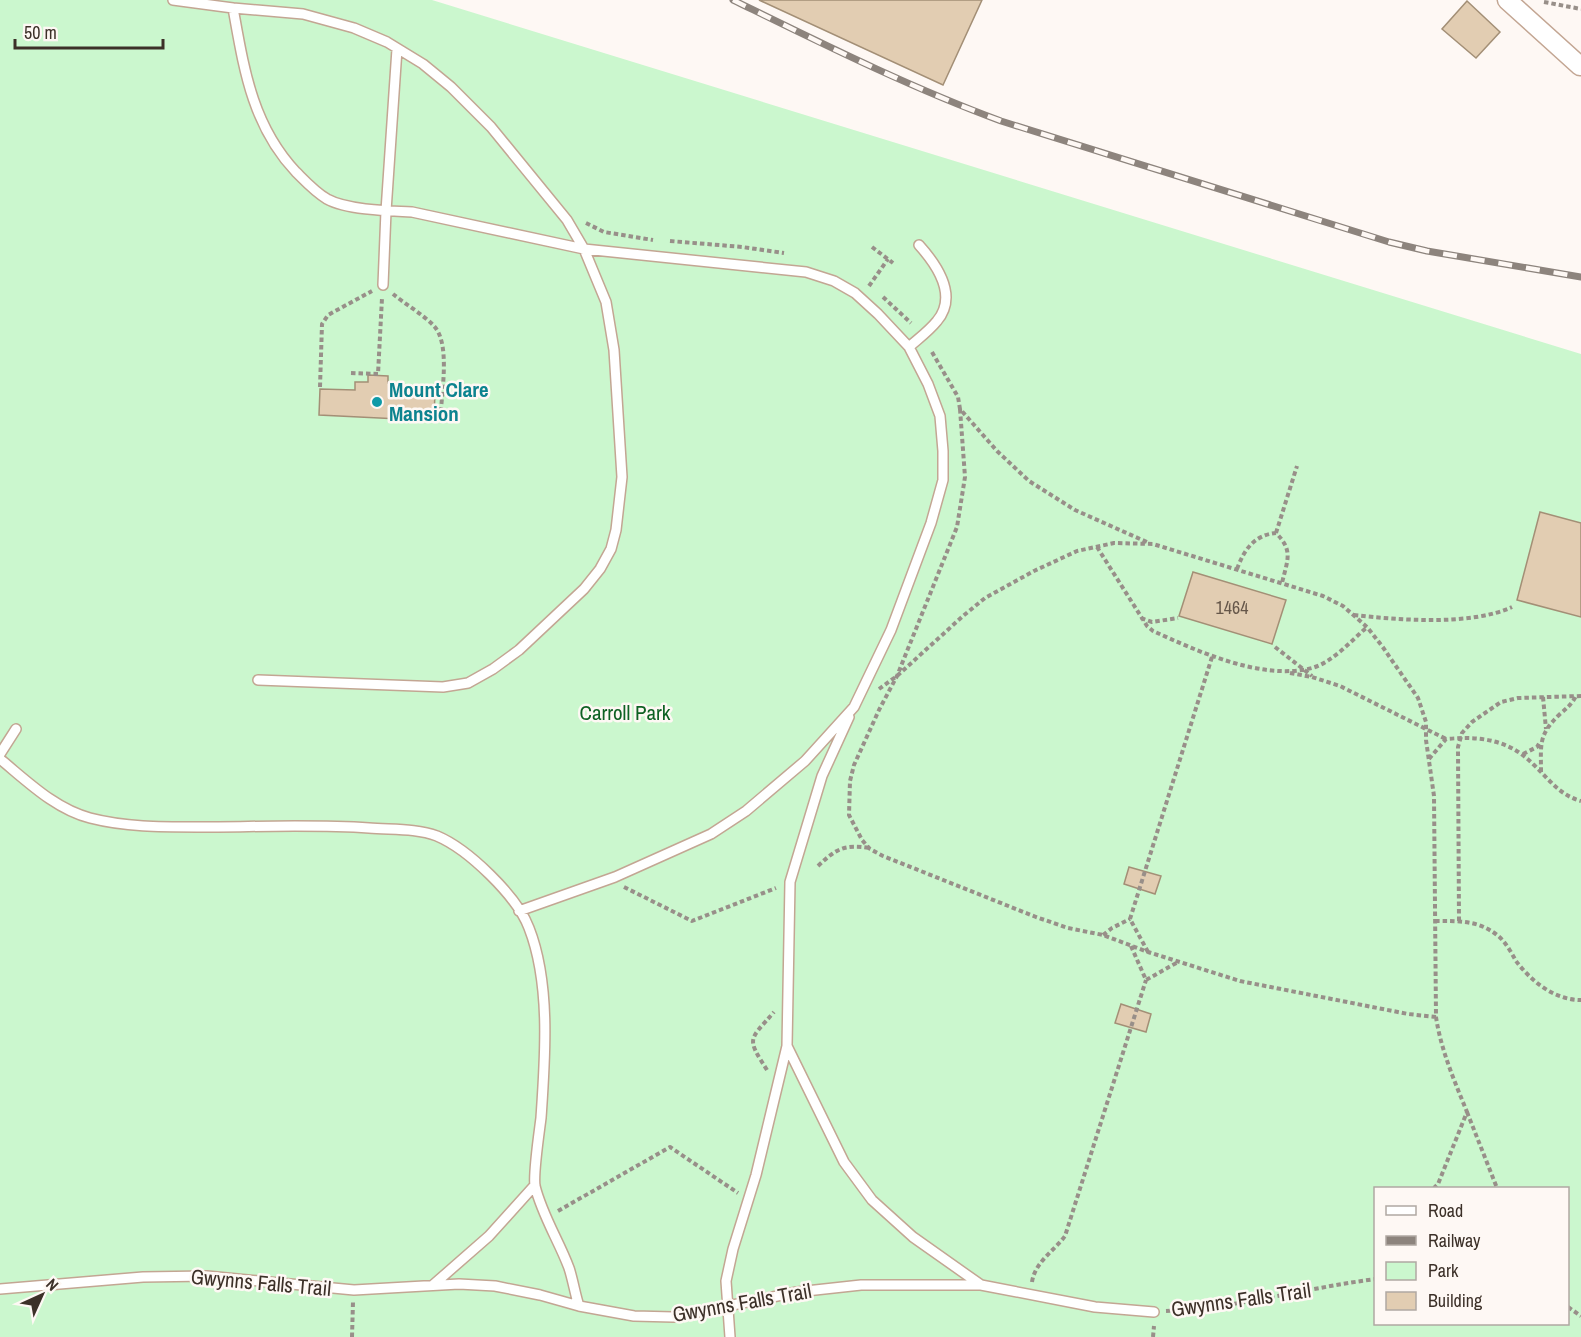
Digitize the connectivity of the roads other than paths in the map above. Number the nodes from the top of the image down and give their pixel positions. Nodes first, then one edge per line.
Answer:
1 (173, 0) edge
2 (1507, 0) edge
3 (233, 8) junction
4 (397, 49) junction
5 (1580, 65) edge
6 (386, 211) junction
7 (919, 245) dead end
8 (584, 249) junction
9 (383, 285) road end
10 (909, 347) junction
11 (258, 680) dead end
12 (854, 707) junction
13 (16, 729) dead end
14 (0, 754) edge
15 (0, 759) edge
16 (519, 911) junction
17 (787, 1046) junction
18 (535, 1185) junction
19 (433, 1285) junction
20 (981, 1285) junction
21 (0, 1289) edge
22 (579, 1306) junction
23 (727, 1307) junction
24 (1154, 1312) road end
25 (730, 1337) edge

1 - 3 lane
2 - 5 street
3 - 4 lane
3 - 6 lane
4 - 6 lane
4 - 8 lane
6 - 8 lane
6 - 9 lane
7 - 10 lane
8 - 10 lane
8 - 11 lane
10 - 12 lane
12 - 16 lane
12 - 17 lane
13 - 14 lane
15 - 16 lane
16 - 18 lane
17 - 20 lane
17 - 23 lane
18 - 19 lane
18 - 22 lane
19 - 21 lane, Gwynns Falls Trail
19 - 22 lane, Gwynns Falls Trail
20 - 23 lane, Gwynns Falls Trail
20 - 24 lane, Gwynns Falls Trail
22 - 23 lane, Gwynns Falls Trail
23 - 25 lane

